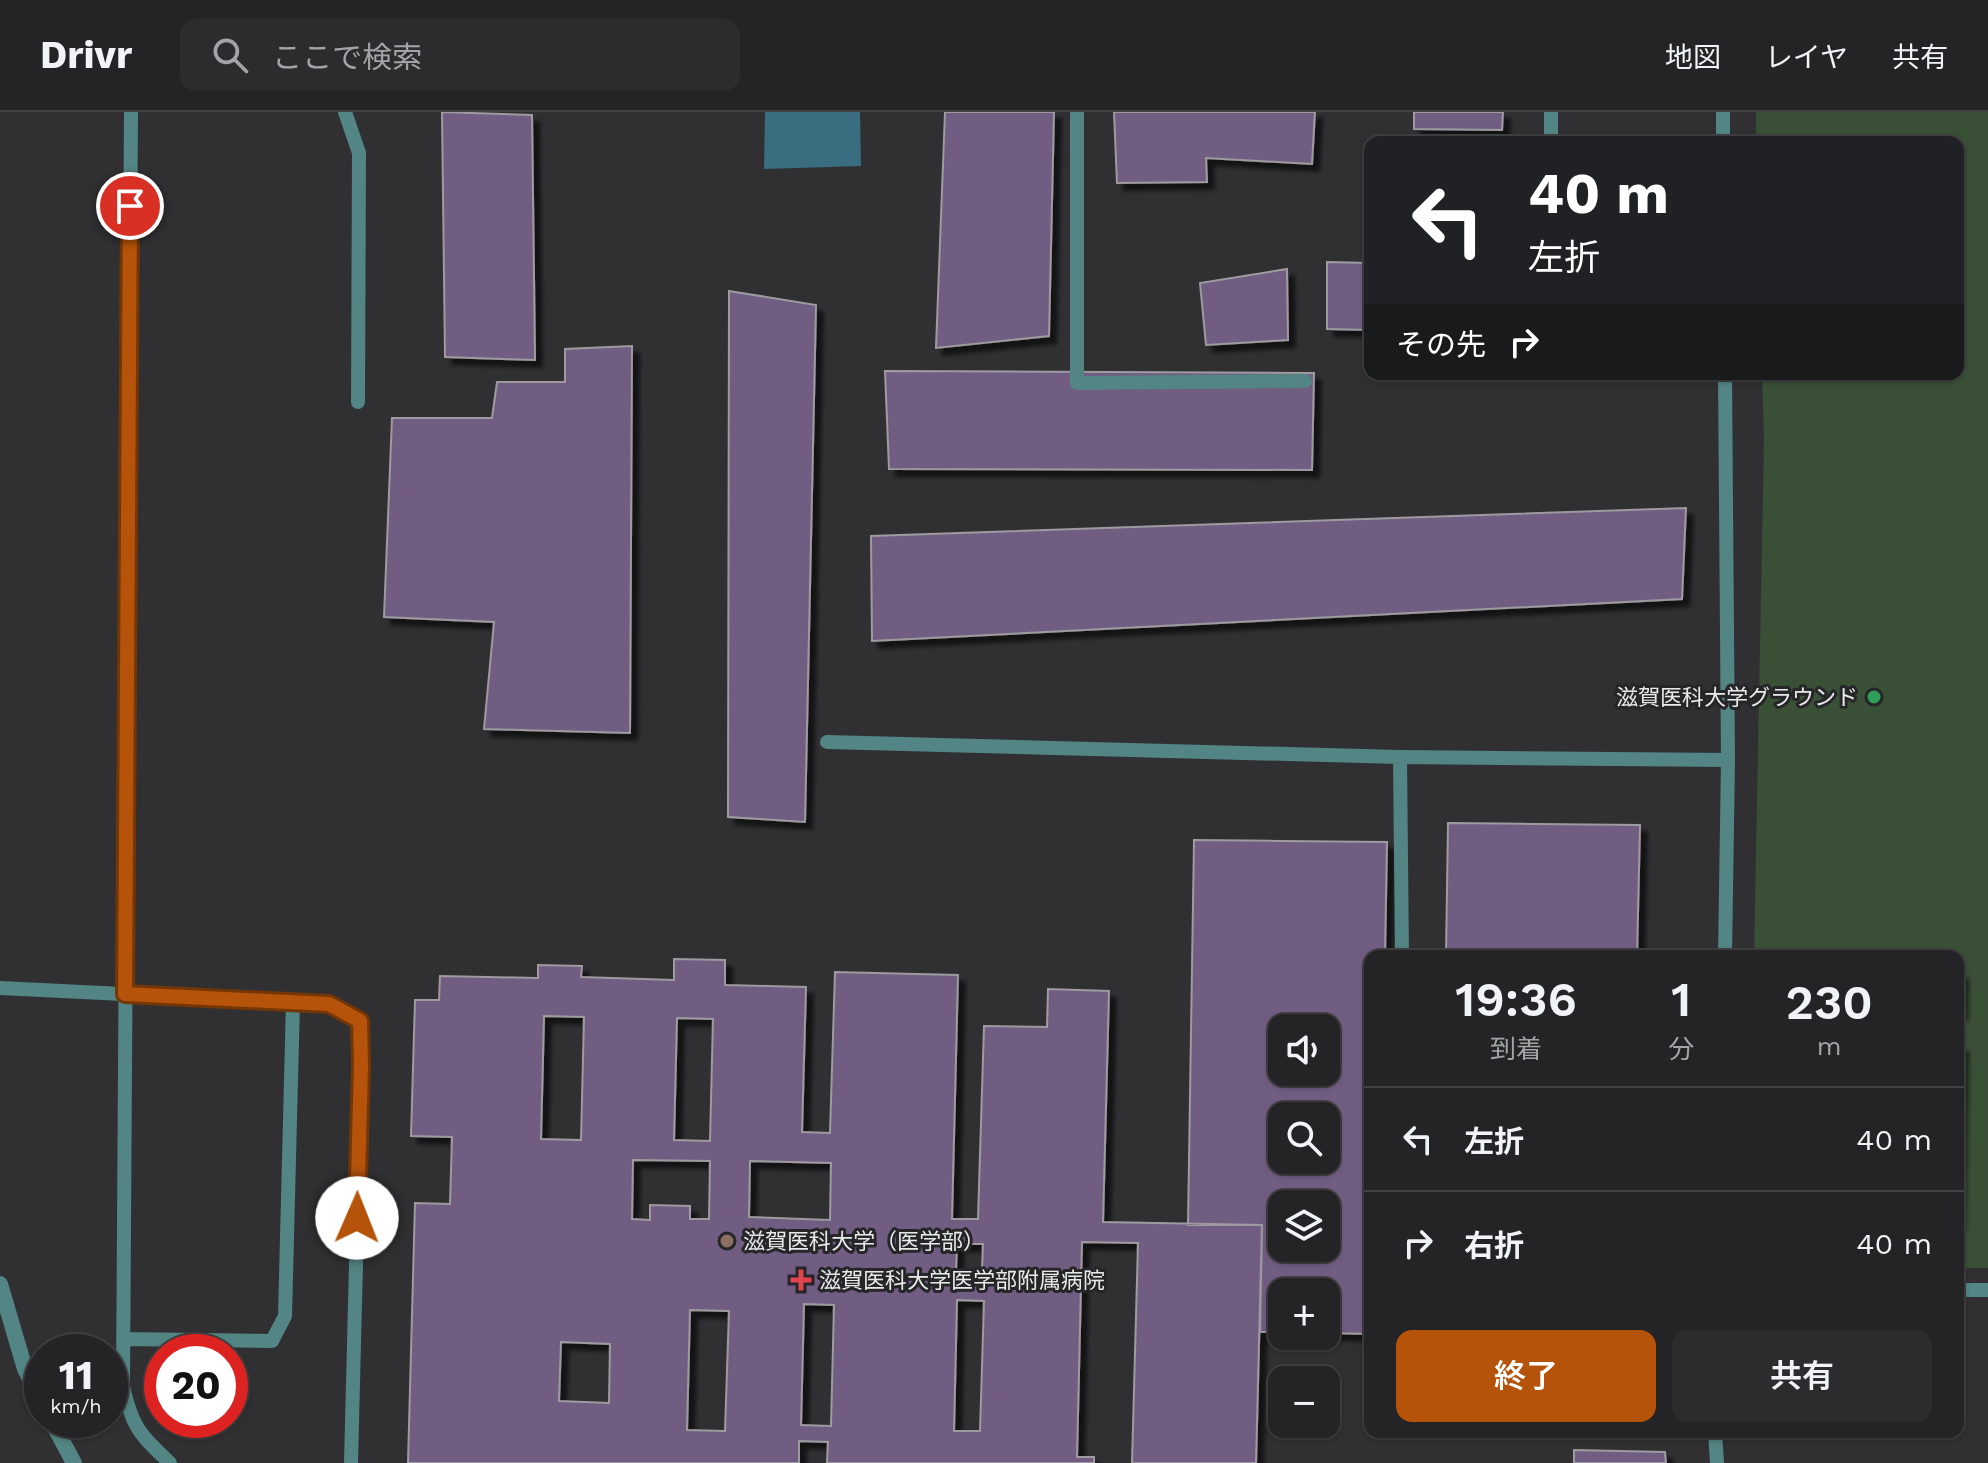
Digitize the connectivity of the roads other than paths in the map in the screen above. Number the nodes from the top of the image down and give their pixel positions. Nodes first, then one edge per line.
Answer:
1 (131, 112) edge
2 (345, 112) edge
3 (1077, 112) edge
4 (1551, 112) edge
5 (1723, 112) edge
6 (1551, 136) edge
7 (1723, 136) edge
8 (1725, 380) edge
9 (1305, 381) dead end
10 (358, 402) dead end
11 (827, 742) dead end
12 (1400, 757) junction
13 (1728, 760) junction
14 (1402, 950) edge
15 (1725, 950) edge
16 (0, 988) edge
17 (125, 994) junction
18 (293, 1002) junction
19 (0, 1284) edge
20 (1964, 1290) edge
21 (1988, 1290) edge
22 (123, 1334) edge
23 (128, 1339) edge
24 (24, 1366) edge
25 (128, 1410) edge
26 (61, 1438) edge
27 (1715, 1438) edge
28 (74, 1463) edge
29 (170, 1463) edge
30 (351, 1463) edge
31 (1717, 1463) edge

1 - 17 lane
2 - 10 lane
3 - 9 lane
4 - 6 lane
5 - 7 lane
8 - 13 lane
11 - 12 lane
12 - 13 lane
12 - 14 lane
13 - 15 lane
16 - 17 lane
17 - 18 lane
17 - 22 lane
18 - 23 lane
18 - 30 lane
19 - 24 street
20 - 21 lane
25 - 29 lane
26 - 28 street
27 - 31 lane

